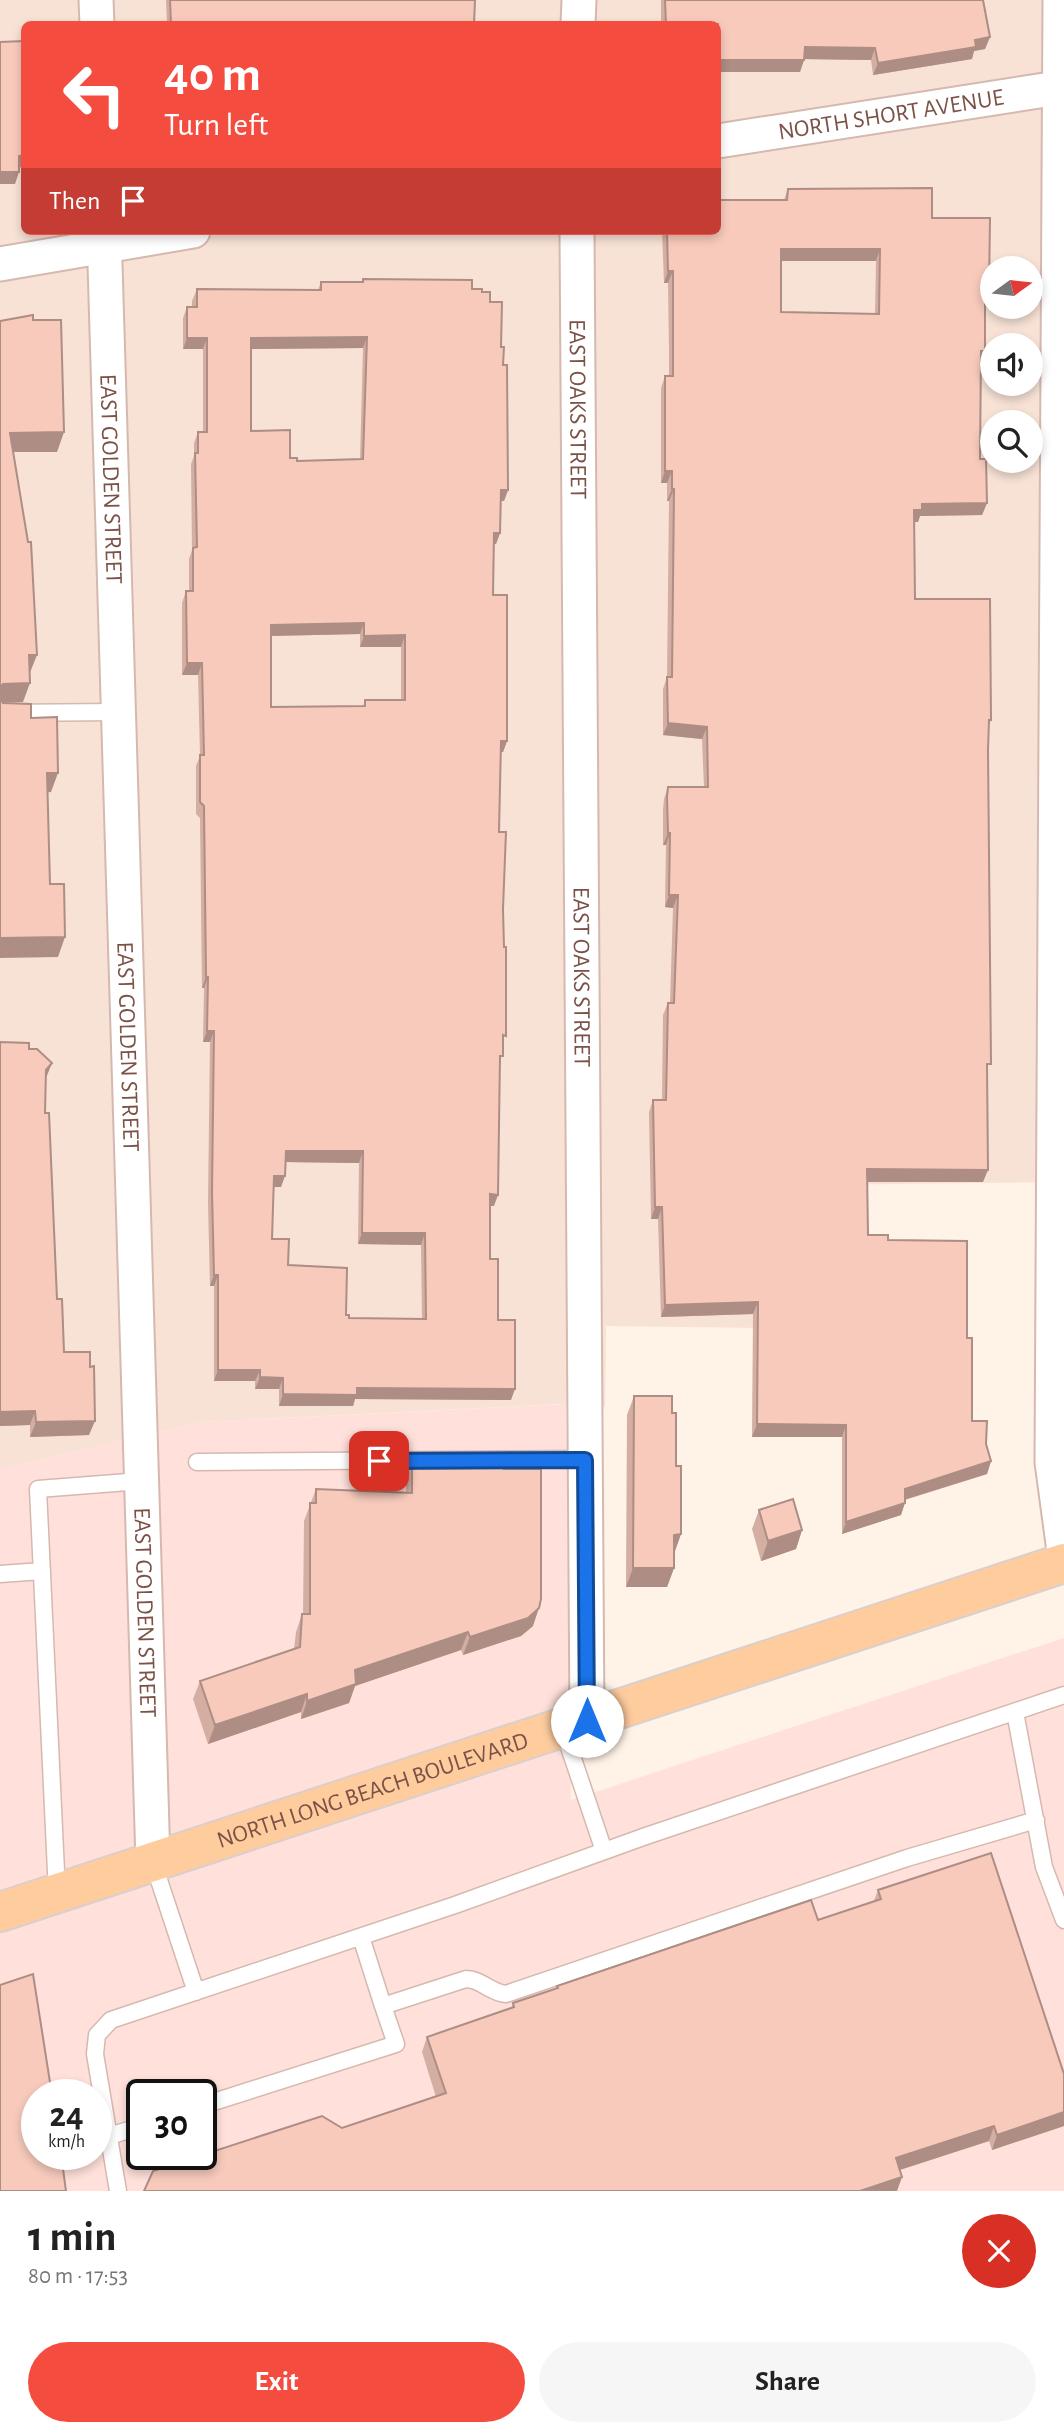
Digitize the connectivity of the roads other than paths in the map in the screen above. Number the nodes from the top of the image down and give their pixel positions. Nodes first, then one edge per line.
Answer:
1 (96, 0) edge
2 (579, 0) edge
3 (1060, 0) edge
4 (97, 21) edge
5 (578, 21) edge
6 (1062, 87) edge
7 (721, 141) edge
8 (148, 235) edge
9 (577, 235) edge
10 (104, 239) edge
11 (0, 264) edge
12 (118, 712) junction
13 (0, 713) edge
14 (585, 1460) junction
15 (197, 1462) dead end
16 (141, 1481) junction
17 (1064, 1551) edge
18 (1064, 1563) edge
19 (42, 1571) junction
20 (0, 1574) edge
21 (1064, 1695) edge
22 (1016, 1712) junction
23 (575, 1725) junction
24 (1036, 1820) junction
25 (604, 1851) junction
26 (153, 1862) junction
27 (57, 1893) junction
28 (0, 1912) edge
29 (1064, 1920) edge
30 (361, 1937) junction
31 (196, 1992) junction
32 (383, 2006) junction
33 (99, 2079) edge
34 (217, 2101) edge
35 (112, 2154) edge
36 (118, 2191) edge

1 - 4 street
2 - 5 street
3 - 6 street
6 - 7 street, NORTH SHORT AVENUE
6 - 17 street
8 - 10 street
9 - 14 street, EAST OAKS STREET
10 - 11 street
10 - 12 street, EAST GOLDEN STREET
12 - 13 lane
12 - 16 street, EAST GOLDEN STREET
14 - 15 lane
14 - 23 street, EAST OAKS STREET
16 - 19 lane
16 - 26 street, EAST GOLDEN STREET
18 - 23 main road, NORTH LONG BEACH BOULEVARD
19 - 20 lane
19 - 27 lane
21 - 22 lane
22 - 24 lane
22 - 25 lane
23 - 25 lane
23 - 26 main road, NORTH LONG BEACH BOULEVARD
24 - 29 lane
24 - 32 lane
25 - 30 lane
26 - 27 main road, NORTH LONG BEACH BOULEVARD
26 - 31 lane
27 - 28 main road, NORTH LONG BEACH BOULEVARD
30 - 31 lane
30 - 32 lane
31 - 33 lane
32 - 34 lane
35 - 36 lane

